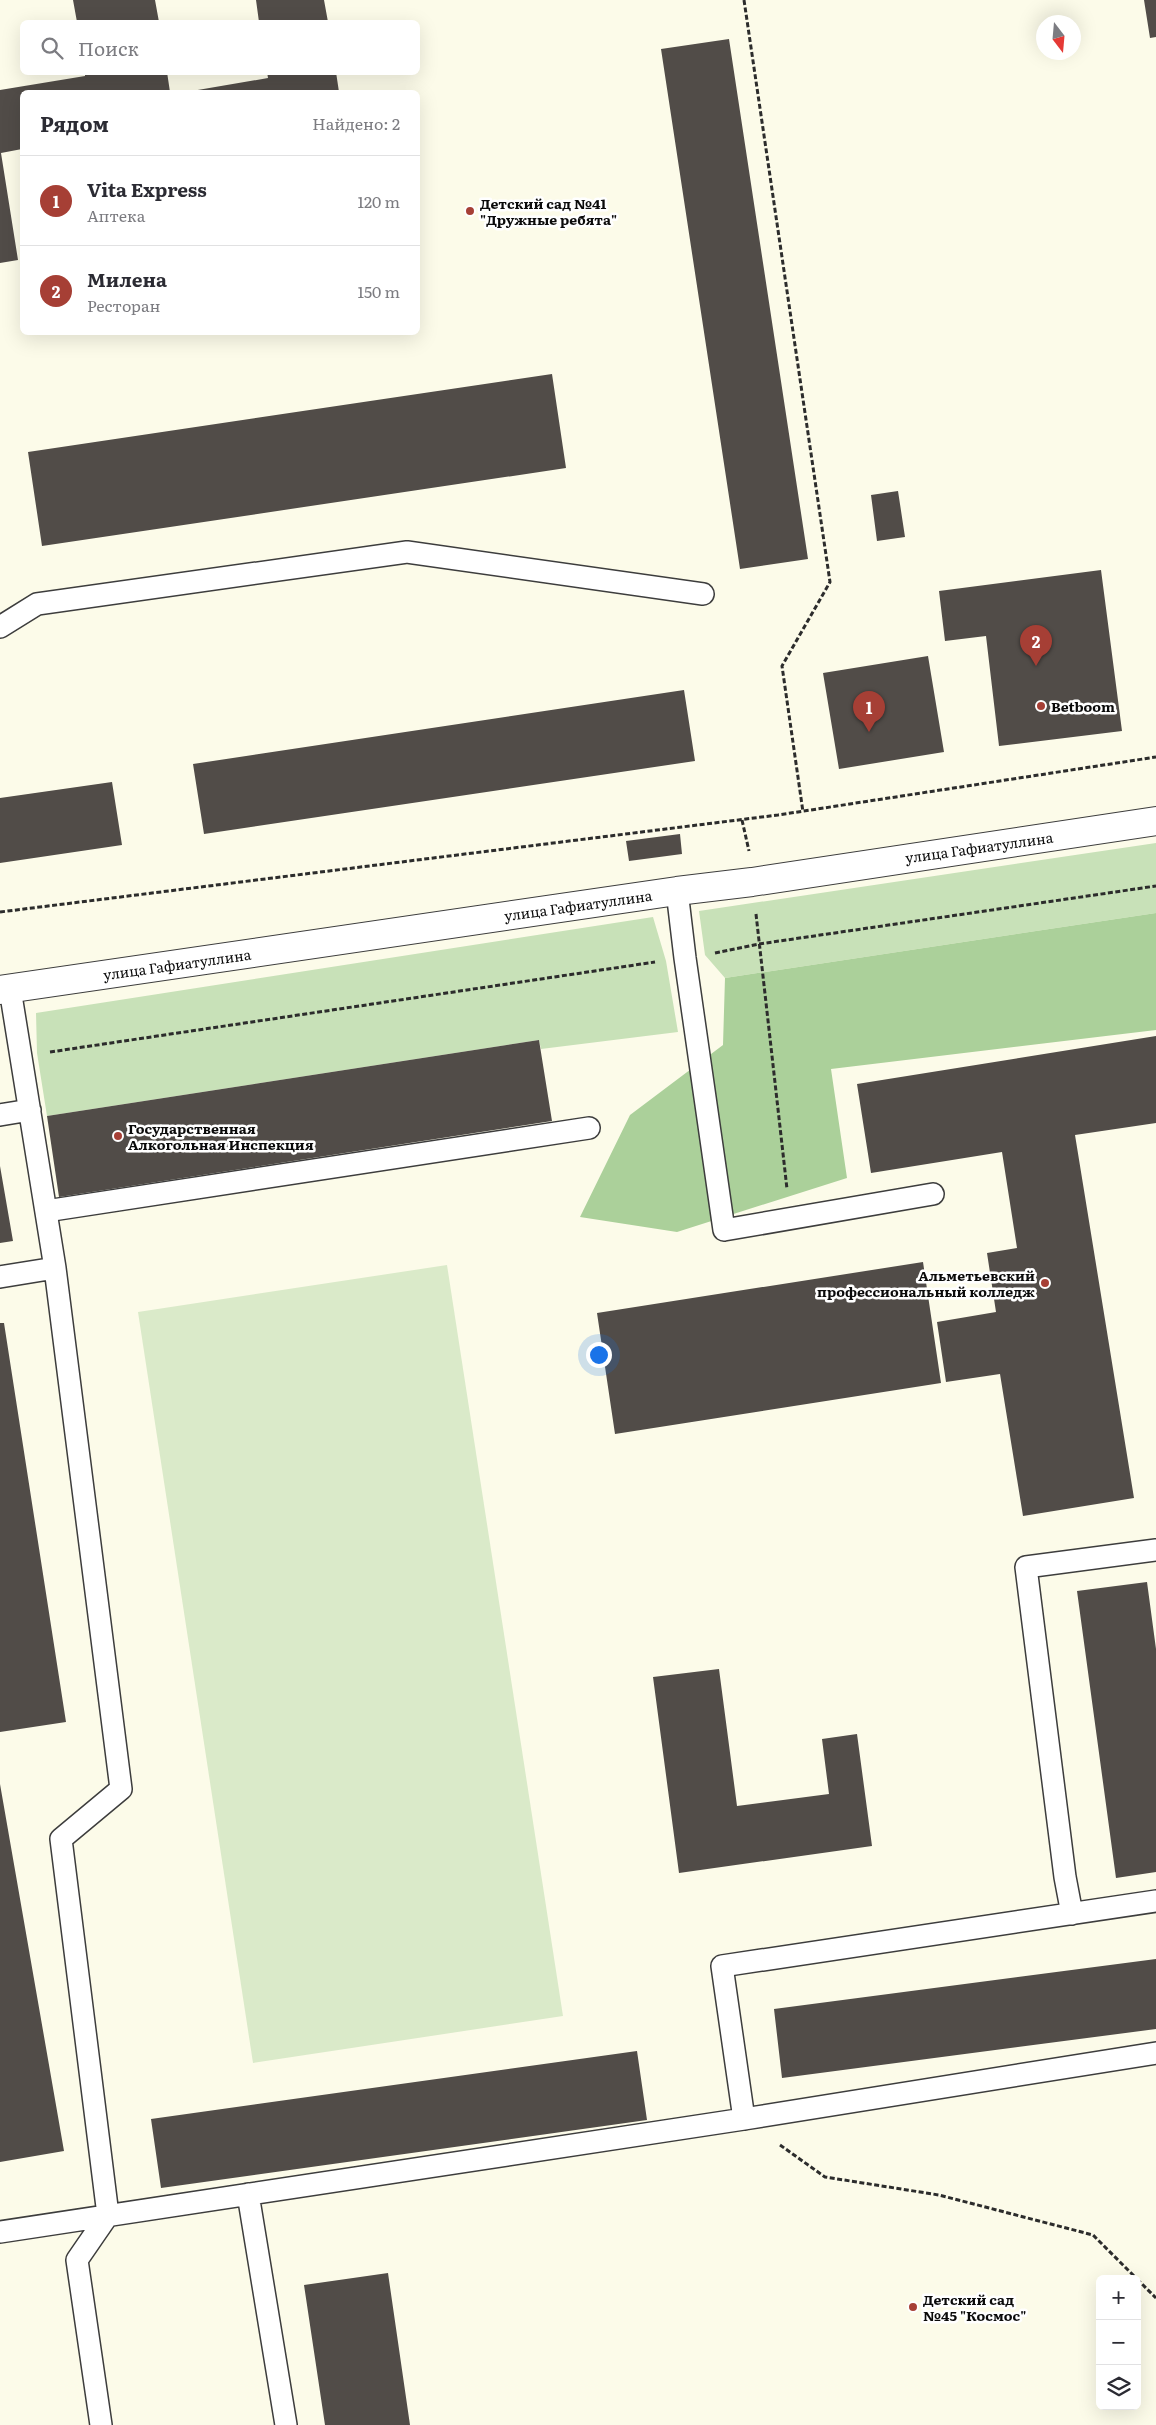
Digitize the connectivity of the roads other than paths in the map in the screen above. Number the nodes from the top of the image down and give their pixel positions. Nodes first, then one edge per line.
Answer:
1 (703, 594) dead end
2 (0, 626) edge
3 (1156, 821) edge
4 (678, 891) junction
5 (5, 990) edge
6 (30, 1110) junction
7 (0, 1115) edge
8 (589, 1128) dead end
9 (933, 1194) dead end
10 (46, 1211) junction
11 (55, 1268) junction
12 (0, 1277) edge
13 (1156, 1550) edge
14 (1156, 1902) edge
15 (1072, 1914) junction
16 (1156, 2053) edge
17 (744, 2119) junction
18 (248, 2194) junction
19 (108, 2215) junction
20 (0, 2232) edge
21 (101, 2425) edge
22 (286, 2425) edge

1 - 2 lane
3 - 4 street, улица Гафиатуллина
4 - 5 street, улица Гафиатуллина
4 - 9 lane
5 - 6 lane
6 - 7 lane
6 - 10 lane
8 - 10 lane
10 - 11 lane
11 - 12 lane
11 - 19 lane
13 - 15 lane
14 - 15 lane
15 - 17 lane
16 - 17 lane
17 - 18 lane
18 - 19 lane
18 - 22 lane
19 - 20 lane
19 - 21 lane

